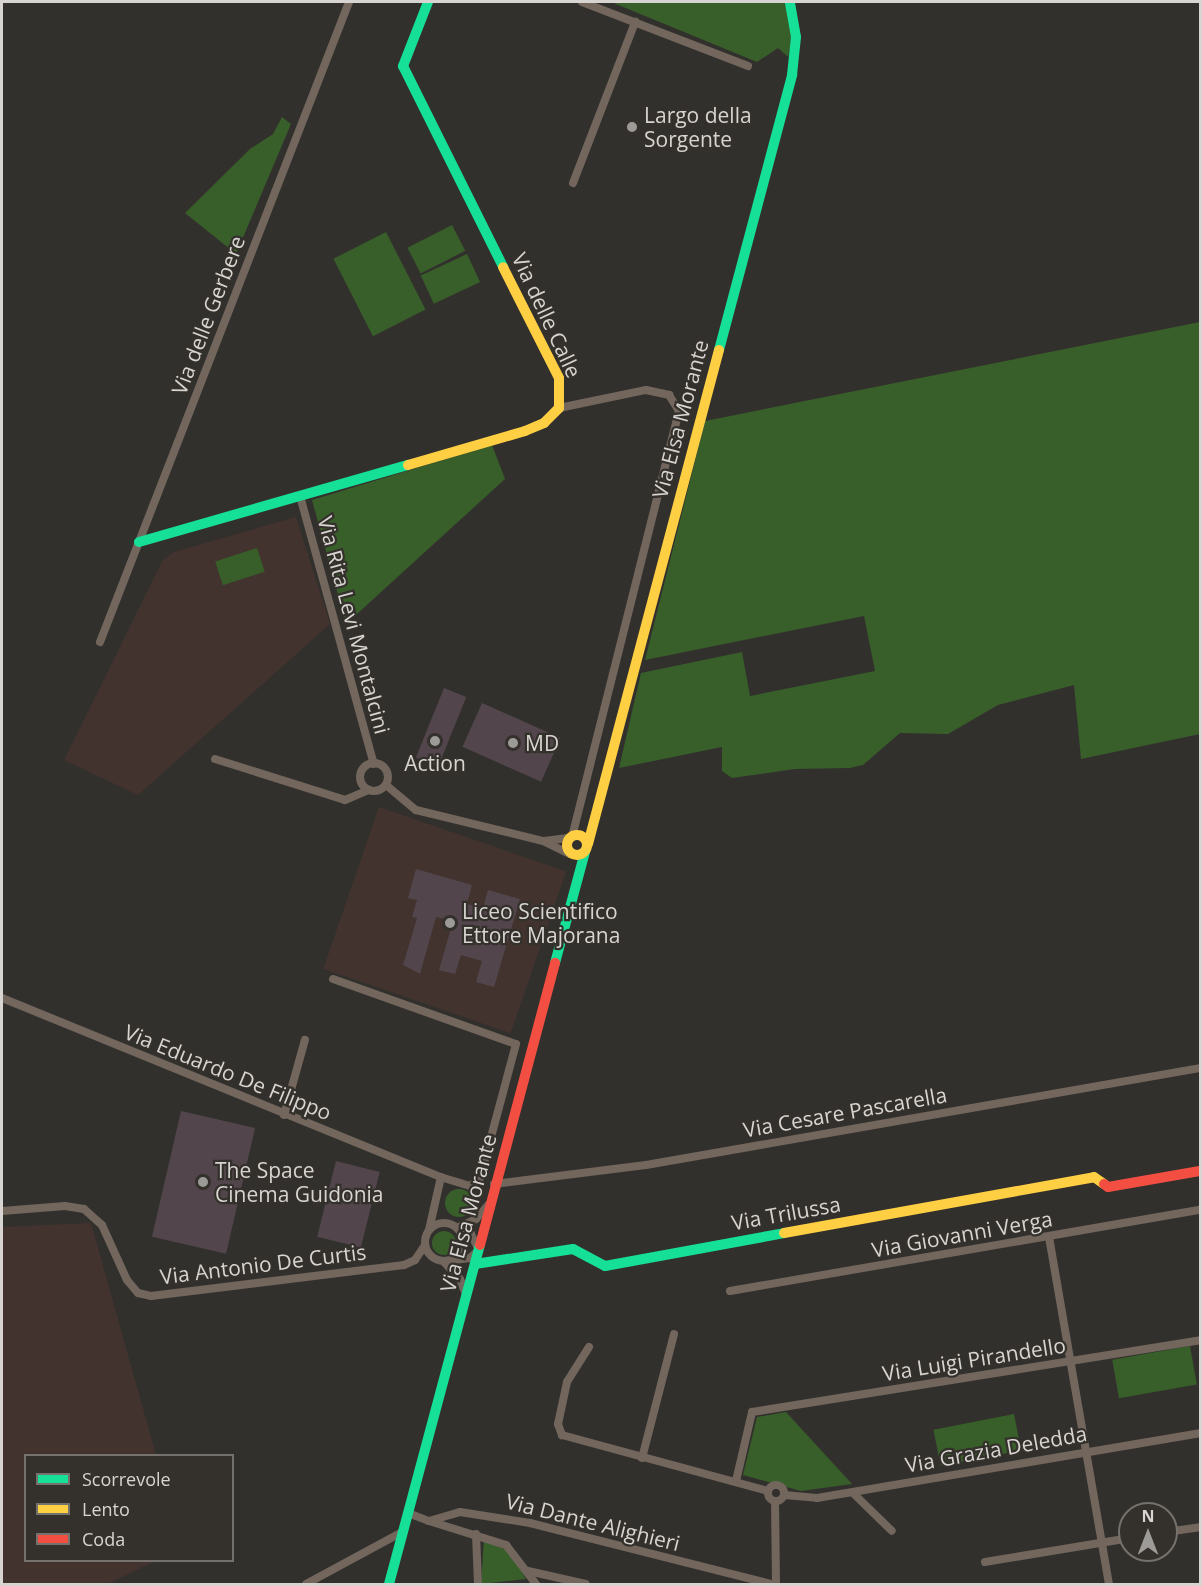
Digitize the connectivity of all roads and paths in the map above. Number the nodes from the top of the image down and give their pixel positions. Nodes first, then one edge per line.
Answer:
1 (349, 2) edge
2 (428, 2) edge
3 (582, 2) edge
4 (790, 2) edge
5 (635, 22) junction
6 (747, 66) dead end
7 (573, 183) dead end
8 (559, 408) junction
9 (300, 496) junction
10 (139, 542) junction
11 (100, 642) dead end
12 (215, 759) dead end
13 (374, 764) junction
14 (386, 785) junction
15 (369, 790) junction
16 (571, 837) junction
17 (543, 842) junction
18 (586, 848) junction
19 (570, 854) junction
20 (333, 979) dead end
21 (2, 998) edge
22 (305, 1040) dead end
23 (1200, 1068) edge
24 (284, 1115) junction
25 (1200, 1171) edge
26 (441, 1177) junction
27 (495, 1184) junction
28 (490, 1203) junction
29 (434, 1206) junction
30 (2, 1210) edge
31 (1200, 1210) edge
32 (453, 1226) junction
33 (429, 1230) junction
34 (1049, 1237) junction
35 (425, 1245) junction
36 (479, 1250) junction
37 (449, 1261) junction
38 (476, 1264) junction
39 (730, 1291) dead end
40 (466, 1296) junction
41 (674, 1334) dead end
42 (1200, 1340) edge
43 (589, 1347) dead end
44 (1070, 1361) junction
45 (1200, 1433) edge
46 (1084, 1452) junction
47 (642, 1458) junction
48 (736, 1481) junction
49 (768, 1491) junction
50 (853, 1492) junction
51 (784, 1495) junction
52 (776, 1501) junction
53 (408, 1513) junction
54 (429, 1521) junction
55 (1200, 1527) edge
56 (1178, 1530) edge
57 (404, 1531) junction
58 (892, 1531) dead end
59 (476, 1534) junction
60 (1118, 1540) edge
61 (1102, 1543) junction
62 (985, 1562) dead end
63 (528, 1571) junction
64 (306, 1584) edge
65 (389, 1584) edge
66 (478, 1584) edge
67 (536, 1584) edge
68 (586, 1584) edge
69 (771, 1584) edge
70 (776, 1584) edge
71 (1109, 1584) edge

1 - 10 street, Via delle Gerbere
2 - 8 street, Via delle Calle
3 - 5 street
4 - 18 street, Via Elsa Morante
5 - 6 street
5 - 7 street
8 - 9 street, Via delle Calle
8 - 16 street
9 - 10 street, Via delle Calle
9 - 13 street, Via Rita Levi Montalcini
10 - 11 street, Via delle Gerbere
12 - 15 street
13 - 14 street, Via Rita Levi Montalcini
13 - 15 street, Via Rita Levi Montalcini
14 - 15 street
14 - 17 street, Via Rita Levi Montalcini
16 - 17 street
16 - 18 street
16 - 19 street
17 - 19 street, Via Rita Levi Montalcini
18 - 19 street
18 - 27 street, Via Elsa Morante
20 - 26 street, Via Eduardo De Filippo
21 - 24 street, Via Eduardo De Filippo
22 - 24 street
23 - 27 street, Via Cesare Pascarella
24 - 26 street, Via Eduardo De Filippo
25 - 38 street, Via Trilussa
26 - 29 street
27 - 28 street, Via Elsa Morante
28 - 32 street
28 - 36 street, Via Elsa Morante
29 - 32 street
29 - 33 street
30 - 35 street, Via Antonio De Curtis
31 - 34 street, Via Giovanni Verga
32 - 33 street
32 - 36 street
32 - 37 street
33 - 35 street
34 - 39 street, Via Giovanni Verga
34 - 44 street
35 - 37 street
36 - 37 street
36 - 38 street, Via Elsa Morante
37 - 40 street
38 - 40 street, Via Elsa Morante
40 - 53 street, Via Elsa Morante
41 - 47 street
42 - 44 street, Via Luigi Pirandello
43 - 47 street
44 - 46 street
44 - 48 street, Via Luigi Pirandello
45 - 46 street, Via Grazia Deledda
46 - 50 street, Via Grazia Deledda
46 - 61 street
47 - 48 street
48 - 49 street
49 - 51 street, Via Grazia Deledda
49 - 52 street
50 - 51 street, Via Grazia Deledda
50 - 58 street
51 - 52 street
52 - 70 street
53 - 54 street
53 - 57 street, Via Elsa Morante
54 - 59 street
54 - 69 street, Via Dante Alighieri
55 - 56 street
57 - 64 street
57 - 65 street, Via Elsa Morante
59 - 63 street
59 - 66 street
60 - 61 street
61 - 62 street
61 - 71 street
63 - 67 street
63 - 68 street

